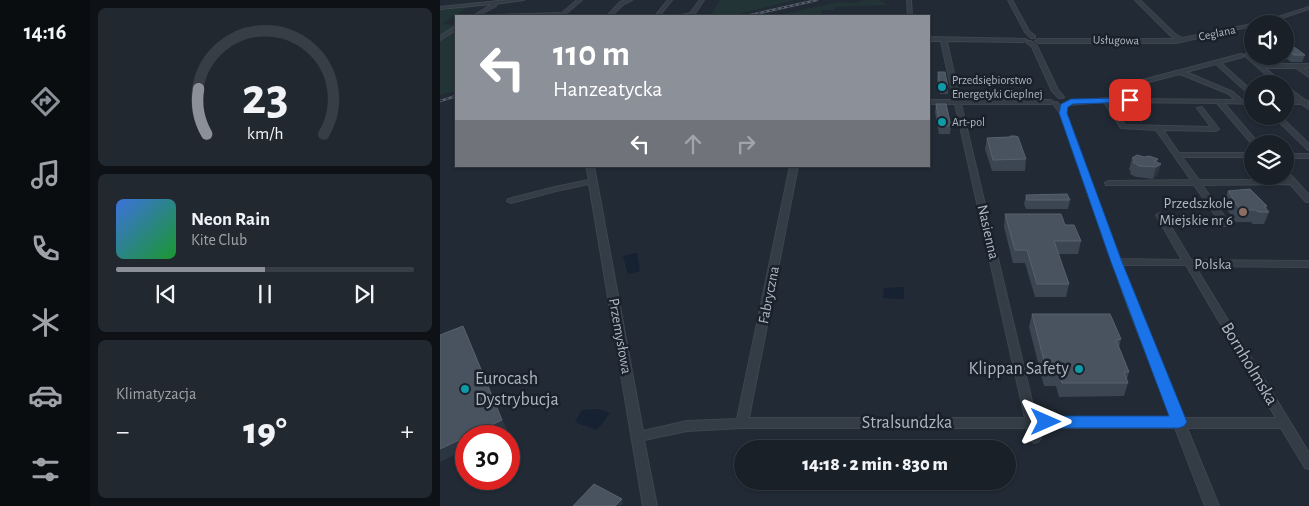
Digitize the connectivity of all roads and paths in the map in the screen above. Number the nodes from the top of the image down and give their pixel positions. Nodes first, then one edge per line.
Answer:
1 (522, 0) edge
2 (580, 0) edge
3 (630, 0) edge
4 (670, 0) edge
5 (702, 0) edge
6 (909, 0) edge
7 (1010, 0) edge
8 (1137, 0) edge
9 (499, 1) edge
10 (440, 8) edge
11 (1309, 8) edge
12 (477, 15) edge
13 (563, 15) edge
14 (610, 15) edge
15 (658, 15) edge
16 (686, 15) edge
17 (910, 15) edge
18 (1287, 15) edge
19 (1243, 28) edge
20 (455, 29) edge
21 (440, 38) edge
22 (1011, 39) joint
23 (1031, 39) junction
24 (931, 40) edge
25 (960, 40) joint
26 (1182, 40) junction
27 (946, 41) junction
28 (1241, 56) dead end
29 (1218, 63) junction
30 (1260, 65) edge
31 (1297, 66) junction
32 (1309, 66) edge
33 (1262, 67) junction
34 (1181, 72) junction
35 (1271, 75) edge
36 (1309, 75) edge
37 (1244, 87) edge
38 (1294, 93) edge
39 (1053, 99) junction
40 (1106, 100) junction
41 (1140, 100) junction
42 (930, 102) edge
43 (957, 102) junction
44 (1218, 102) junction
45 (1241, 102) joint
46 (1306, 102) edge
47 (1065, 103) junction
48 (1309, 107) edge
49 (1200, 108) dead end
50 (1285, 125) edge
51 (1158, 128) junction
52 (1248, 135) edge
53 (1309, 148) edge
54 (1178, 155) junction
55 (1244, 155) edge
56 (1294, 156) edge
57 (1309, 156) edge
58 (590, 167) edge
59 (794, 167) edge
60 (593, 181) junction
61 (1197, 182) junction
62 (1244, 182) edge
63 (1109, 183) dead end
64 (1294, 183) edge
65 (1309, 200) edge
66 (511, 202) dead end
67 (1160, 215) dead end
68 (1226, 224) dead end
69 (1117, 262) junction
70 (1188, 264) junction
71 (1309, 264) edge
72 (1032, 422) junction
73 (1179, 422) junction
74 (742, 423) junction
75 (1284, 423) junction
76 (637, 437) junction
77 (1036, 438) dead end
78 (1309, 464) edge
79 (650, 506) edge
80 (1212, 506) edge

1 - 9 street
2 - 13 street
3 - 14 street
4 - 15 street
5 - 16 street
6 - 17 street
7 - 23 street
8 - 26 street
9 - 10 street
9 - 12 street
11 - 18 street
19 - 26 street, Ceglana
20 - 21 street
22 - 23 street, Usługowa
22 - 25 street, Usługowa
23 - 26 street, Usługowa
23 - 39 street
24 - 27 street, Usługowa
25 - 27 street, Usługowa
27 - 43 street, Nasienna
28 - 29 street
29 - 34 street
29 - 37 street
30 - 33 street
31 - 32 street
31 - 33 street
31 - 36 street
33 - 35 street
34 - 41 street
34 - 45 street
38 - 46 street
39 - 43 street
39 - 47 street
39 - 47 street
40 - 41 street
40 - 47 street
40 - 51 street
41 - 44 street
42 - 43 street
43 - 72 street, Nasienna
44 - 45 street
44 - 52 street
46 - 48 street
47 - 69 street
49 - 51 street
50 - 53 street
51 - 54 street
54 - 55 street
54 - 61 street
56 - 57 street
58 - 60 street, Przemysłowa
59 - 74 street, Fabryczna
60 - 66 street
60 - 76 street, Przemysłowa
61 - 62 street
61 - 63 street
61 - 68 street
64 - 65 street
67 - 70 street, Bornholmska
69 - 70 street, Polska
69 - 73 street
70 - 71 street, Polska
70 - 75 street, Bornholmska
72 - 73 street, Stralsundzka
72 - 74 street, Stralsundzka
72 - 77 street, Nasienna
73 - 75 street, Stralsundzka
73 - 80 street
74 - 76 street, Stralsundzka
75 - 78 street, Bornholmska
76 - 79 street, Przemysłowa

